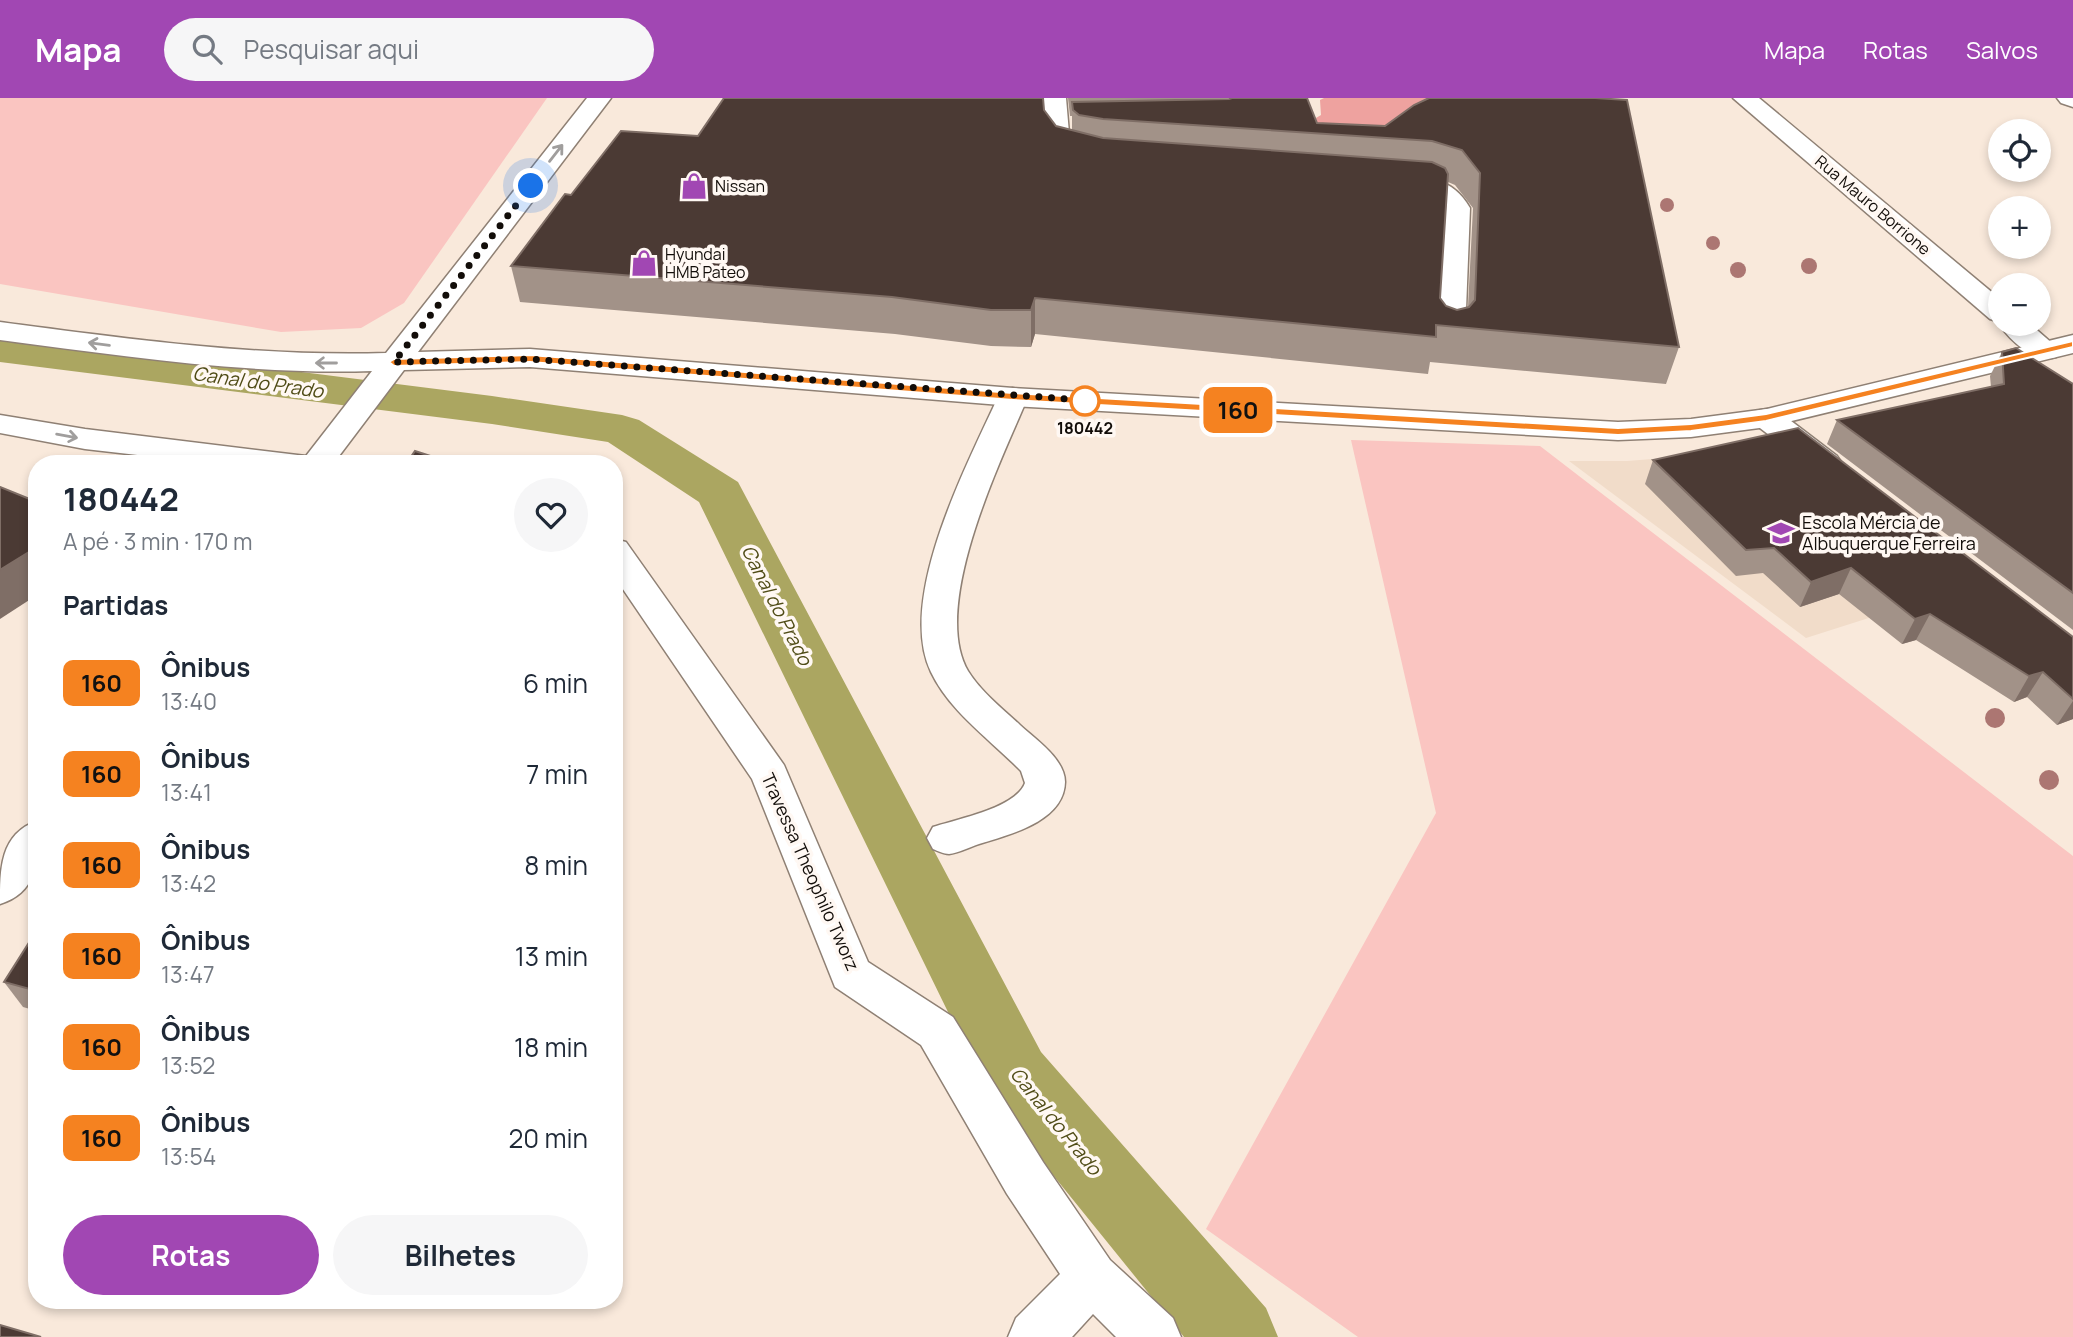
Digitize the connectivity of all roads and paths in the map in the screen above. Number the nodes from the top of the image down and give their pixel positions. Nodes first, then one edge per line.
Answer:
1 (599, 98) edge
2 (1054, 98) edge
3 (1745, 98) edge
4 (1083, 125) edge
5 (1056, 126) junction
6 (1115, 163) edge
7 (1366, 182) edge
8 (1988, 303) edge
9 (0, 331) edge
10 (1450, 335) edge
11 (2027, 336) edge
12 (2054, 358) edge
13 (386, 372) junction
14 (1013, 397) junction
15 (1766, 418) junction
16 (0, 424) edge
17 (325, 452) edge
18 (223, 455) edge
19 (1853, 484) edge
20 (623, 563) edge
21 (948, 838) dead end
22 (28, 850) edge
23 (0, 887) edge
24 (1092, 1278) junction
25 (1035, 1337) edge
26 (1154, 1337) edge

13 -> 1 main road
2 - 5 main road
3 - 8 main road, Rua Mauro Borrione
4 - 5 main road
5 - 6 main road
7 - 10 main road
13 -> 9 main road
11 - 12 main road
12 - 15 main road
13 - 14 main road
13 - 17 main road
14 - 15 main road
14 - 21 main road
15 - 19 main road
16 -> 18 main road
20 - 24 main road, Travessa Theophilo Tworz
22 - 23 main road
24 - 25 main road
24 - 26 main road, Travessa Theophilo Tworz

